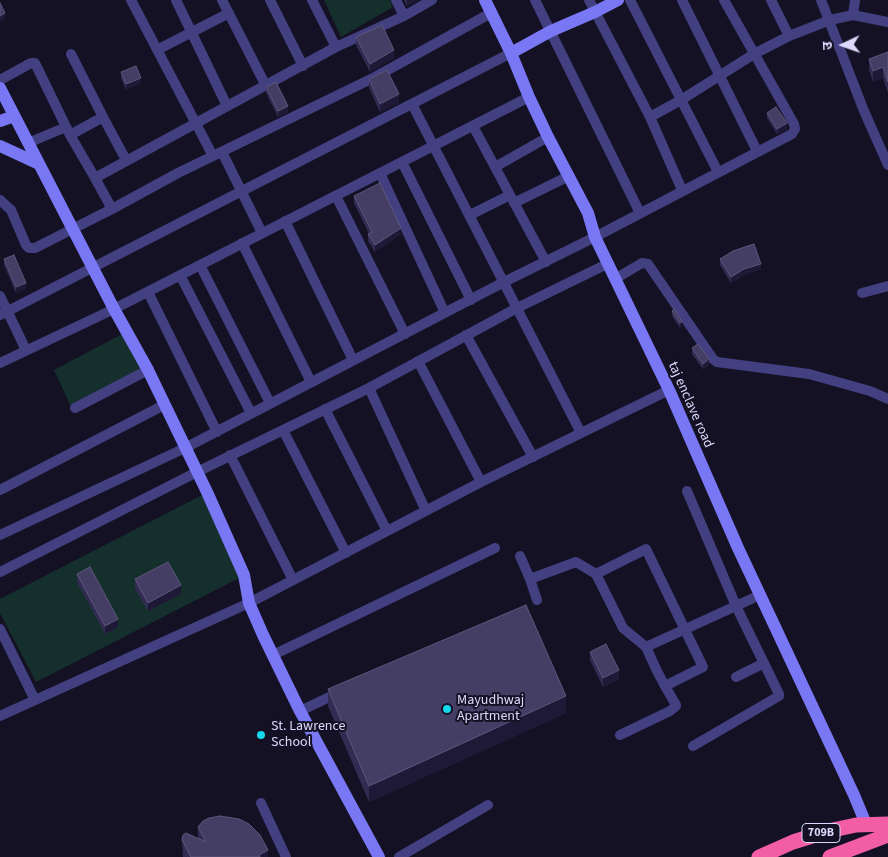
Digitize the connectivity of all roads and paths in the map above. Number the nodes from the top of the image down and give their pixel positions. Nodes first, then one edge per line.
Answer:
1 (131, 0) edge
2 (176, 0) edge
3 (222, 0) edge
4 (270, 0) edge
5 (312, 0) edge
6 (396, 0) edge
7 (432, 0) edge
8 (485, 0) edge
9 (536, 0) edge
10 (589, 0) edge
11 (618, 0) edge
12 (630, 0) edge
13 (682, 0) edge
14 (724, 0) edge
15 (771, 0) edge
16 (821, 0) edge
17 (855, 0) edge
18 (595, 12) junction
19 (229, 13) junction
20 (491, 13) junction
21 (853, 15) junction
22 (404, 16) junction
23 (830, 20) junction
24 (888, 22) edge
25 (192, 31) junction
26 (551, 31) junction
27 (790, 36) junction
28 (336, 47) junction
29 (157, 50) junction
30 (511, 53) junction
31 (71, 54) dead end
32 (754, 54) junction
33 (303, 66) junction
34 (720, 76) junction
35 (0, 80) edge
36 (266, 86) junction
37 (0, 88) edge
38 (529, 97) junction
39 (681, 100) junction
40 (412, 104) junction
41 (228, 106) junction
42 (7, 109) edge
43 (103, 117) junction
44 (650, 117) junction
45 (0, 121) edge
46 (195, 123) junction
47 (473, 126) junction
48 (68, 131) junction
49 (548, 137) junction
50 (28, 144) junction
51 (0, 146) edge
52 (434, 146) junction
53 (757, 151) junction
54 (217, 154) junction
55 (126, 160) junction
56 (402, 162) junction
57 (38, 163) junction
58 (888, 165) edge
59 (495, 167) junction
60 (718, 172) junction
61 (380, 173) junction
62 (569, 176) junction
63 (95, 178) junction
64 (682, 190) junction
65 (242, 192) junction
66 (336, 196) junction
67 (512, 199) junction
68 (0, 200) edge
69 (112, 210) junction
70 (640, 213) junction
71 (470, 215) junction
72 (286, 221) junction
73 (74, 229) junction
74 (262, 233) junction
75 (595, 237) junction
76 (242, 243) junction
77 (546, 262) junction
78 (607, 264) junction
79 (200, 265) junction
80 (93, 268) junction
81 (180, 275) junction
82 (614, 279) junction
83 (504, 282) junction
84 (888, 286) edge
85 (148, 292) junction
86 (862, 293) dead end
87 (0, 296) edge
88 (472, 300) junction
89 (517, 308) junction
90 (114, 309) junction
91 (4, 313) edge
92 (445, 313) junction
93 (405, 334) junction
94 (466, 335) junction
95 (26, 350) junction
96 (353, 360) junction
97 (418, 361) junction
98 (0, 363) edge
99 (148, 370) junction
100 (311, 382) junction
101 (369, 388) junction
102 (669, 390) junction
103 (888, 399) edge
104 (270, 403) junction
105 (164, 405) junction
106 (75, 408) dead end
107 (325, 409) junction
108 (251, 413) junction
109 (284, 430) junction
110 (216, 432) junction
111 (581, 433) junction
112 (185, 448) junction
113 (230, 456) junction
114 (533, 457) junction
115 (197, 472) junction
116 (481, 482) junction
117 (0, 490) edge
118 (687, 490) dead end
119 (426, 511) junction
120 (387, 531) junction
121 (0, 535) edge
122 (495, 548) dead end
123 (346, 553) junction
124 (520, 556) dead end
125 (0, 572) edge
126 (596, 574) junction
127 (530, 579) junction
128 (293, 580) junction
129 (760, 595) junction
130 (537, 600) dead end
131 (249, 603) junction
132 (736, 606) junction
133 (0, 629) edge
134 (685, 630) junction
135 (646, 647) junction
136 (271, 651) junction
137 (764, 663) junction
138 (736, 677) dead end
139 (352, 686) edge
140 (665, 686) junction
141 (35, 700) junction
142 (300, 711) junction
143 (0, 716) edge
144 (620, 735) dead end
145 (693, 746) dead end
146 (261, 803) dead end
147 (488, 805) dead end
148 (866, 824) junction
149 (888, 824) edge
150 (888, 835) edge
151 (286, 857) edge
152 (378, 857) edge
153 (400, 857) edge
154 (758, 857) edge
155 (830, 857) edge

1 - 29 street
2 - 25 street
3 - 19 street
4 - 33 street
5 - 28 street
6 - 22 street
7 - 22 street
8 - 20 street, taj enclave road
9 - 26 street
10 - 18 street
11 - 18 street
12 - 39 street
13 - 34 street
14 - 32 street
15 - 27 street
16 - 23 street
17 - 21 street
18 - 26 street
18 - 44 street
19 - 25 street
19 - 36 street
20 - 30 street, taj enclave road
20 - 54 street
21 - 23 street
21 - 24 street
22 - 28 street
23 - 27 street
23 - 58 street
25 - 29 street
25 - 41 street
26 - 30 street
26 - 70 street
27 - 32 street
28 - 33 street
29 - 46 street
30 - 38 street, taj enclave road
30 - 40 street
31 - 43 street
32 - 34 street
32 - 53 street
33 - 36 street
34 - 39 street
34 - 53 street
35 - 48 street
36 - 41 street
37 - 42 street
38 - 47 street
38 - 49 street, taj enclave road
39 - 44 street
39 - 60 street
40 - 52 street
40 - 65 street
41 - 46 street
42 - 45 street
42 - 50 street
43 - 48 street
43 - 55 street
44 - 64 street
46 - 54 street
46 - 55 street
47 - 52 street
47 - 59 street
48 - 50 street
48 - 63 street
49 - 59 street
49 - 62 street, taj enclave road
50 - 57 street
51 - 57 street
52 - 56 street
52 - 71 street
53 - 60 street
54 - 65 street
54 - 69 street
55 - 63 street
56 - 61 street
56 - 88 street
57 - 73 street
59 - 67 street
60 - 64 street
61 - 66 street
61 - 92 street
62 - 67 street
62 - 75 street, taj enclave road
63 - 69 street
64 - 70 street
65 - 74 street
65 - 80 street
66 - 72 street
66 - 93 street
67 - 71 street
67 - 77 street
68 - 73 street
69 - 73 street
70 - 75 street
71 - 83 street
72 - 74 street
72 - 96 street
73 - 80 street
74 - 76 street
75 - 77 street
75 - 78 street, taj enclave road
76 - 79 street
76 - 100 street
77 - 83 street
78 - 82 street, taj enclave road
78 - 89 street
79 - 81 street
79 - 104 street
80 - 90 street
80 - 91 street
81 - 85 street
81 - 108 street
82 - 102 street, taj enclave road
82 - 103 street
83 - 88 street
83 - 89 street
84 - 86 street
85 - 90 street
85 - 110 street
87 - 91 street
88 - 92 street
89 - 94 street
89 - 111 street
90 - 95 street
90 - 99 street
91 - 95 street
92 - 93 street
93 - 96 street
94 - 97 street
94 - 114 street
95 - 98 street
96 - 100 street
97 - 101 street
97 - 116 street
99 - 105 street
99 - 106 street
100 - 104 street
101 - 107 street
101 - 119 street
102 - 111 street
102 - 129 street, taj enclave road
104 - 108 street
105 - 112 street
105 - 117 street
107 - 109 street
107 - 120 street
108 - 110 street
109 - 113 street
109 - 123 street
110 - 112 street
111 - 114 street
112 - 115 street
112 - 121 street
113 - 115 street
113 - 128 street
114 - 116 street
115 - 125 street
115 - 131 street
116 - 119 street
118 - 132 street
119 - 120 street
120 - 123 street
122 - 136 street
123 - 128 street
124 - 127 street
126 - 127 street
126 - 134 street
126 - 135 street
127 - 130 street
128 - 131 street
129 - 132 street
129 - 148 street, taj enclave road
131 - 136 street
131 - 141 street
132 - 134 street
132 - 137 street
133 - 141 street
134 - 135 street
134 - 140 street
135 - 140 street
136 - 142 street
137 - 138 street
137 - 145 street
139 - 142 street
140 - 144 street
141 - 143 street
142 - 152 street
146 - 151 street
147 - 153 street
148 - 149 highway, 709B
148 - 154 highway, 709B
150 - 155 highway

